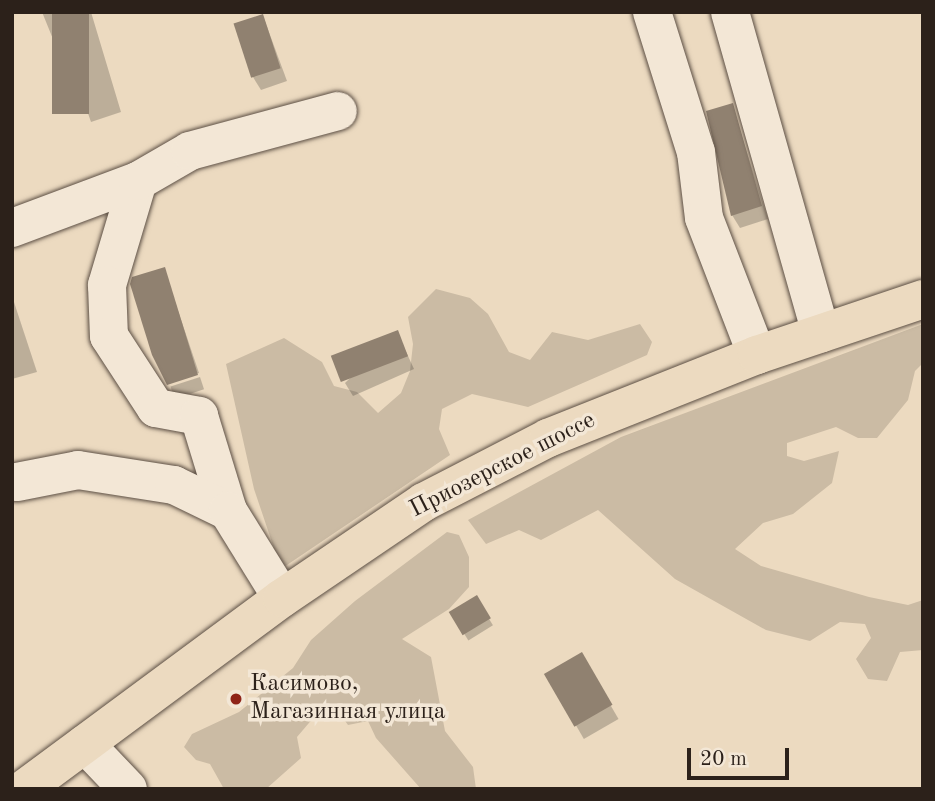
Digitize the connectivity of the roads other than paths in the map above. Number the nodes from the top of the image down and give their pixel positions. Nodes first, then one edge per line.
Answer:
1 (652, 12) edge
2 (730, 12) edge
3 (338, 111) dead end
4 (138, 181) junction
5 (12, 228) edge
6 (923, 299) edge
7 (821, 333) junction
8 (757, 355) junction
9 (17, 482) dead end
10 (228, 511) junction
11 (282, 598) junction
12 (85, 744) junction
13 (24, 789) edge
14 (128, 789) edge

1 - 8 street
2 - 7 street
3 - 4 street
4 - 5 street
4 - 10 street
6 - 7 main road, Приозерское шоссе
7 - 8 main road, Приозерское шоссе
8 - 11 main road, Приозерское шоссе
9 - 10 street
10 - 11 street
11 - 12 main road, Приозерское шоссе
12 - 13 main road, Приозерское шоссе
12 - 14 street

